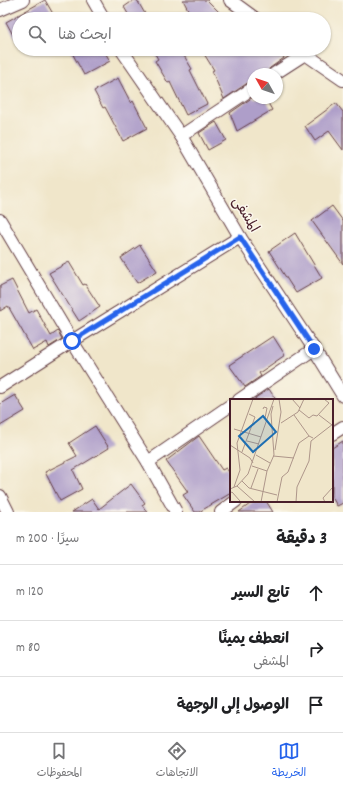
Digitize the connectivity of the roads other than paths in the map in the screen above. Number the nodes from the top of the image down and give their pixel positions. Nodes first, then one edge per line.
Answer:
1 (23, 0) edge
2 (93, 0) edge
3 (230, 0) edge
4 (0, 10) edge
5 (100, 12) edge
6 (246, 12) edge
7 (127, 56) edge
8 (296, 56) edge
9 (307, 56) edge
10 (281, 68) edge
11 (343, 80) edge
12 (247, 92) edge
13 (181, 136) junction
14 (0, 220) edge
15 (240, 237) junction
16 (72, 341) junction
17 (314, 349) junction
18 (0, 387) edge
19 (343, 396) edge
20 (240, 399) edge
21 (230, 407) edge
22 (343, 427) edge
23 (333, 433) edge
24 (148, 462) junction
25 (0, 496) edge
26 (235, 502) edge
27 (8, 512) edge
28 (176, 512) edge
29 (220, 512) edge

1 - 4 street
2 - 5 street
3 - 6 street
7 - 13 street, المشفى
8 - 10 street
9 - 11 street
12 - 13 street
13 - 15 street, المشفى
14 - 16 street
15 - 16 street
15 - 17 street, المشفى
16 - 18 street
16 - 24 street
17 - 19 street, المشفى
17 - 20 street
21 - 24 street
22 - 23 street
24 - 28 street
25 - 27 street
26 - 29 street

